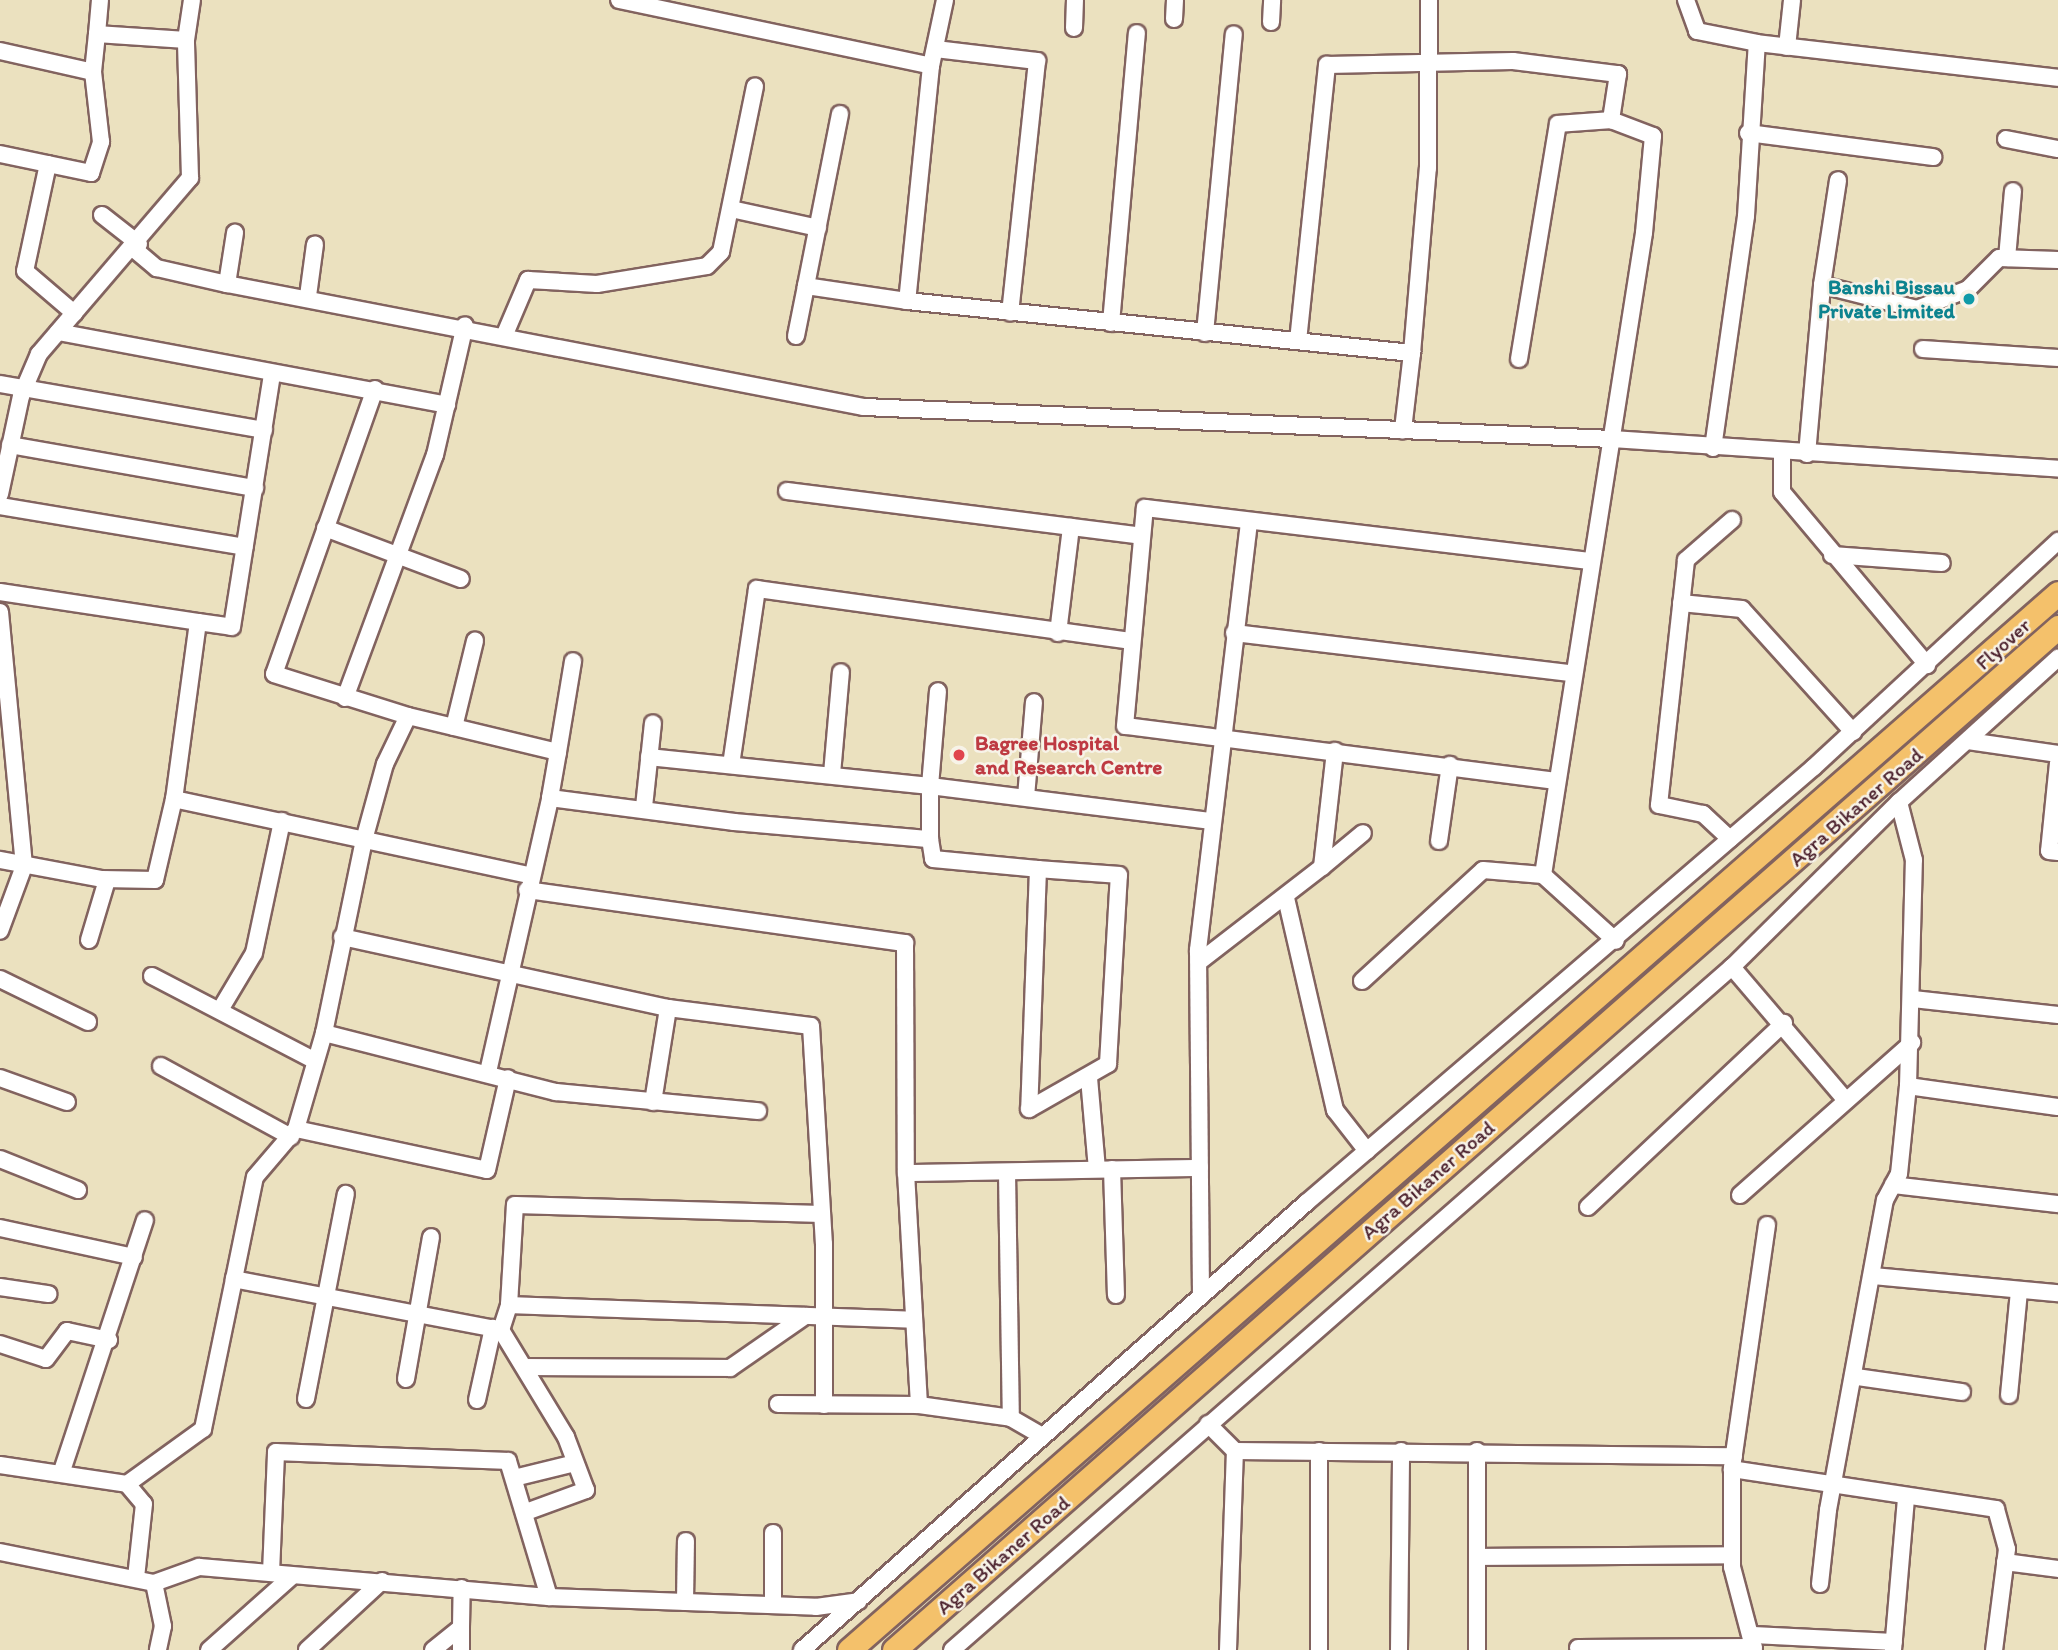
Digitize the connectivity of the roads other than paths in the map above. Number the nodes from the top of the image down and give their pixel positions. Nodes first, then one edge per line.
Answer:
1 (100, 0) edge
2 (192, 0) edge
3 (619, 0) edge
4 (945, 0) edge
5 (1075, 0) edge
6 (1175, 0) edge
7 (1272, 0) edge
8 (1429, 0) edge
9 (1686, 0) edge
10 (1792, 0) edge
11 (642, 2) edge
12 (1174, 19) dead end
13 (1271, 22) dead end
14 (1074, 28) dead end
15 (1138, 33) dead end
16 (97, 34) junction
17 (1234, 34) dead end
18 (186, 40) junction
19 (1757, 43) junction
20 (1787, 47) junction
21 (935, 49) junction
22 (0, 51) edge
23 (1430, 62) junction
24 (931, 66) junction
25 (93, 72) junction
26 (2058, 78) edge
27 (755, 86) dead end
28 (840, 114) dead end
29 (1611, 120) junction
30 (1748, 133) junction
31 (2006, 139) dead end
32 (2058, 149) edge
33 (0, 154) edge
34 (1933, 157) dead end
35 (48, 164) junction
36 (1839, 180) dead end
37 (2014, 191) dead end
38 (731, 209) junction
39 (102, 215) dead end
40 (818, 228) junction
41 (234, 233) dead end
42 (315, 244) dead end
43 (136, 246) junction
44 (2007, 258) junction
45 (2058, 260) edge
46 (227, 284) junction
47 (1822, 285) junction
48 (806, 286) junction
49 (308, 296) junction
50 (907, 301) junction
51 (74, 313) junction
52 (1010, 313) junction
53 (1111, 323) junction
54 (466, 326) junction
55 (58, 332) junction
56 (1205, 333) junction
57 (505, 334) junction
58 (796, 336) dead end
59 (1298, 341) junction
60 (1923, 349) dead end
61 (1412, 353) junction
62 (2058, 358) edge
63 (1519, 359) dead end
64 (272, 374) junction
65 (0, 384) edge
66 (375, 388) junction
67 (24, 390) junction
68 (447, 405) junction
69 (264, 430) junction
70 (1403, 430) junction
71 (1612, 439) junction
72 (10, 445) junction
73 (1713, 448) junction
74 (1782, 452) junction
75 (1807, 454) junction
76 (2058, 469) edge
77 (255, 488) junction
78 (787, 491) dead end
79 (0, 495) edge
80 (0, 506) edge
81 (1732, 520) dead end
82 (1250, 522) junction
83 (1071, 527) junction
84 (325, 528) junction
85 (1142, 536) junction
86 (2058, 541) edge
87 (245, 547) junction
88 (402, 555) junction
89 (1832, 555) junction
90 (1590, 561) junction
91 (1942, 563) dead end
92 (461, 579) dead end
93 (0, 592) edge
94 (2058, 593) edge
95 (1681, 603) junction
96 (0, 612) edge
97 (198, 622) junction
98 (2058, 628) edge
99 (1058, 633) junction
100 (1234, 633) junction
101 (475, 640) dead end
102 (1131, 642) junction
103 (2058, 659) edge
104 (573, 661) dead end
105 (1927, 665) junction
106 (841, 672) dead end
107 (1571, 673) junction
108 (938, 691) dead end
109 (345, 698) junction
110 (1034, 702) dead end
111 (1964, 712) joint
112 (408, 716) junction
113 (653, 723) dead end
114 (454, 727) junction
115 (1853, 732) junction
116 (1219, 738) junction
117 (1968, 741) junction
118 (1335, 751) junction
119 (558, 752) junction
120 (2058, 754) edge
121 (649, 757) junction
122 (2058, 763) edge
123 (731, 765) junction
124 (1450, 765) junction
125 (832, 774) junction
126 (1556, 781) junction
127 (930, 786) junction
128 (1026, 797) junction
129 (550, 798) junction
130 (174, 799) junction
131 (1899, 802) junction
132 (644, 807) junction
133 (282, 821) junction
134 (1210, 821) junction
135 (1363, 833) dead end
136 (930, 839) junction
137 (1730, 839) junction
138 (364, 840) junction
139 (1439, 841) dead end
140 (2058, 852) edge
141 (0, 860) edge
142 (24, 866) junction
143 (1322, 867) junction
144 (1038, 869) junction
145 (1543, 875) junction
146 (107, 880) junction
147 (529, 883) junction
148 (1286, 898) junction
149 (0, 930) edge
150 (342, 937) junction
151 (89, 940) dead end
152 (1616, 941) junction
153 (1199, 962) junction
154 (1732, 967) junction
155 (510, 975) junction
156 (152, 976) dead end
157 (0, 979) edge
158 (1362, 981) dead end
159 (1913, 999) junction
160 (668, 1007) junction
161 (220, 1010) junction
162 (2058, 1016) edge
163 (88, 1022) dead end
164 (1784, 1023) junction
165 (324, 1033) junction
166 (1912, 1043) junction
167 (315, 1061) junction
168 (161, 1066) dead end
169 (488, 1072) junction
170 (1089, 1077) junction
171 (0, 1078) edge
172 (508, 1078) junction
173 (1908, 1086) junction
174 (1844, 1098) junction
175 (67, 1102) dead end
176 (653, 1102) junction
177 (2058, 1107) edge
178 (758, 1111) dead end
179 (294, 1133) junction
180 (1367, 1151) junction
181 (0, 1159) edge
182 (1200, 1168) junction
183 (1105, 1169) junction
184 (1007, 1172) junction
185 (906, 1173) junction
186 (1893, 1185) junction
187 (78, 1190) dead end
188 (346, 1194) dead end
189 (1740, 1195) dead end
190 (2058, 1204) edge
191 (1588, 1207) dead end
192 (822, 1214) junction
193 (145, 1220) dead end
194 (1767, 1226) dead end
195 (0, 1228) edge
196 (431, 1237) dead end
197 (134, 1257) junction
198 (1873, 1276) junction
199 (234, 1279) junction
200 (0, 1287) edge
201 (2019, 1292) junction
202 (2058, 1293) edge
203 (48, 1294) dead end
204 (1116, 1295) dead end
205 (1201, 1296) junction
206 (324, 1297) junction
207 (509, 1305) junction
208 (415, 1314) junction
209 (805, 1316) junction
210 (822, 1317) junction
211 (912, 1320) junction
212 (497, 1329) junction
213 (109, 1340) junction
214 (0, 1344) edge
215 (528, 1367) junction
216 (1857, 1377) junction
217 (406, 1379) dead end
218 (1962, 1392) dead end
219 (2009, 1395) dead end
220 (306, 1399) dead end
221 (477, 1400) dead end
222 (779, 1404) dead end
223 (824, 1405) junction
224 (919, 1405) junction
225 (1011, 1418) junction
226 (1208, 1424) junction
227 (1042, 1436) junction
228 (1235, 1451) junction
229 (1319, 1451) junction
230 (1401, 1451) junction
231 (1477, 1451) junction
232 (575, 1463) junction
233 (1733, 1463) junction
234 (0, 1465) edge
235 (62, 1471) junction
236 (514, 1478) junction
237 (1834, 1482) junction
238 (127, 1484) junction
239 (1906, 1496) junction
240 (526, 1511) junction
241 (772, 1533) dead end
242 (686, 1541) dead end
243 (0, 1552) edge
244 (1732, 1555) junction
245 (1477, 1557) junction
246 (2005, 1562) junction
247 (2058, 1569) edge
248 (271, 1573) junction
249 (292, 1576) junction
250 (136, 1578) junction
251 (382, 1581) junction
252 (154, 1583) junction
253 (1820, 1584) dead end
254 (462, 1588) junction
255 (549, 1597) junction
256 (859, 1601) junction
257 (685, 1602) junction
258 (772, 1605) junction
259 (461, 1627) junction
260 (1754, 1644) edge
261 (1894, 1646) edge
262 (1578, 1648) dead end
263 (158, 1650) edge
264 (209, 1650) edge
265 (307, 1650) edge
266 (433, 1650) edge
267 (460, 1650) edge
268 (802, 1650) edge
269 (849, 1650) edge
270 (894, 1650) edge
271 (952, 1650) edge
272 (1228, 1650) edge
273 (1319, 1650) edge
274 (1399, 1650) edge
275 (1476, 1650) edge
276 (1994, 1650) edge

1 - 16 street
2 - 18 street
3 - 11 street
4 - 21 street
5 - 14 street
6 - 12 street
7 - 13 street
8 - 23 street
9 - 19 street
10 - 20 street
11 - 24 street
15 - 53 street
16 - 18 street
16 - 25 street
17 - 56 street
18 - 43 street
19 - 20 street
19 - 30 street
20 - 26 street
21 - 24 street
21 - 52 street
22 - 25 street
23 - 29 street
23 - 59 street
23 - 61 street
24 - 50 street
25 - 35 street
27 - 38 street
28 - 40 street
29 - 63 street
29 - 71 street
30 - 34 street
30 - 73 street
31 - 32 street
33 - 35 street
35 - 51 street
36 - 47 street
37 - 44 street
38 - 40 street
38 - 57 street
39 - 43 street
40 - 48 street
41 - 46 street
42 - 49 street
43 - 46 street
43 - 51 street
44 - 45 street
44 - 47 street
46 - 49 street
47 - 75 street
48 - 50 street
48 - 58 street
49 - 54 street
50 - 52 street
51 - 55 street
52 - 53 street
53 - 56 street
54 - 57 street
54 - 68 street
55 - 64 street
55 - 67 street
56 - 59 street
57 - 70 street
59 - 61 street
60 - 62 street
61 - 70 street
64 - 66 street
64 - 69 street
65 - 67 street
66 - 68 street
66 - 84 street
67 - 69 street
67 - 72 street
68 - 88 street
69 - 77 street
70 - 71 street
71 - 73 street
71 - 90 street
72 - 77 street
72 - 79 street
73 - 74 street
74 - 75 street
74 - 89 street
75 - 76 street
77 - 87 street
78 - 83 street
80 - 87 street
81 - 95 street
82 - 85 street
82 - 90 street
82 - 100 street
83 - 85 street
83 - 99 street
84 - 88 street
84 - 109 street
85 - 102 street
86 - 105 street
87 - 97 street
88 - 92 street
88 - 109 street
89 - 91 street
89 - 105 street
90 - 107 street
93 - 97 street
94 - 269 highway, Flyover
95 - 115 street
95 - 137 street
96 - 142 street
97 - 130 street
98 - 111 highway, Flyover
99 - 102 street
99 - 123 street
100 - 107 street
100 - 116 street
101 - 114 street
102 - 116 street
103 - 117 street
104 - 119 street
105 - 115 street
106 - 125 street
107 - 126 street
108 - 127 street
109 - 112 street
110 - 128 street
111 - 270 highway, Agra Bikaner Road
112 - 114 street
112 - 138 street
113 - 121 street
114 - 119 street
115 - 137 street
116 - 118 street
116 - 134 street
117 - 120 street
117 - 131 street
118 - 124 street
118 - 143 street
119 - 129 street
121 - 123 street
121 - 132 street
122 - 140 street
123 - 125 street
124 - 126 street
124 - 139 street
125 - 127 street
126 - 145 street
127 - 128 street
127 - 136 street
128 - 134 street
129 - 132 street
129 - 147 street
130 - 133 street
130 - 146 street
131 - 154 street
131 - 159 street
132 - 136 street
133 - 138 street
133 - 161 street
134 - 153 street
135 - 143 street
136 - 144 street
137 - 152 street
138 - 147 street
138 - 150 street
141 - 142 street
142 - 146 street
142 - 149 street
143 - 148 street
144 - 170 street
144 - 170 street
145 - 152 street
145 - 158 street
146 - 151 street
147 - 155 street
147 - 185 street
148 - 153 street
148 - 180 street
150 - 155 street
150 - 165 street
152 - 180 street
153 - 182 street
154 - 164 street
154 - 226 street
155 - 160 street
155 - 169 street
156 - 161 street
157 - 163 street
159 - 162 street
159 - 166 street
160 - 176 street
160 - 192 street
161 - 167 street
164 - 174 street
164 - 191 street
165 - 167 street
165 - 169 street
166 - 173 street
166 - 174 street
167 - 179 street
168 - 179 street
169 - 172 street
170 - 183 street
171 - 175 street
172 - 176 street
172 - 179 street
173 - 177 street
173 - 186 street
174 - 189 street
176 - 178 street
179 - 199 street
180 - 205 street
181 - 187 street
182 - 183 street
182 - 205 street
183 - 184 street
183 - 204 street
184 - 185 street
184 - 225 street
185 - 211 street
186 - 190 street
186 - 198 street
188 - 206 street
192 - 207 street
192 - 210 street
193 - 197 street
194 - 233 street
195 - 197 street
196 - 208 street
197 - 213 street
198 - 201 street
198 - 216 street
199 - 206 street
199 - 238 street
200 - 203 street
201 - 202 street
201 - 219 street
205 - 227 street
206 - 208 street
206 - 220 street
207 - 209 street
207 - 212 street
208 - 212 street
208 - 217 street
209 - 210 street
209 - 215 street
210 - 211 street
210 - 223 street
211 - 224 street
212 - 215 street
212 - 221 street
213 - 214 street
213 - 235 street
215 - 232 street
216 - 218 street
216 - 237 street
222 - 223 street
223 - 224 street
224 - 225 street
225 - 227 street
226 - 228 street
226 - 271 street
227 - 256 street
228 - 229 street
228 - 272 street
229 - 230 street
229 - 273 street
230 - 231 street
230 - 274 street
231 - 233 street
231 - 245 street
232 - 236 street
232 - 240 street
233 - 237 street
233 - 244 street
234 - 235 street
235 - 238 street
236 - 240 street
236 - 248 street
237 - 239 street
237 - 253 street
238 - 250 street
239 - 246 street
239 - 261 street
240 - 255 street
241 - 258 street
242 - 257 street
243 - 250 street
244 - 245 street
244 - 260 street
245 - 275 street
246 - 247 street
246 - 276 street
248 - 249 street
248 - 252 street
249 - 251 street
249 - 264 street
250 - 252 street
251 - 254 street
251 - 265 street
252 - 263 street
254 - 255 street
254 - 259 street
255 - 257 street
256 - 258 street
256 - 268 street
257 - 258 street
259 - 266 street
259 - 267 street
260 - 261 street
260 - 262 street

